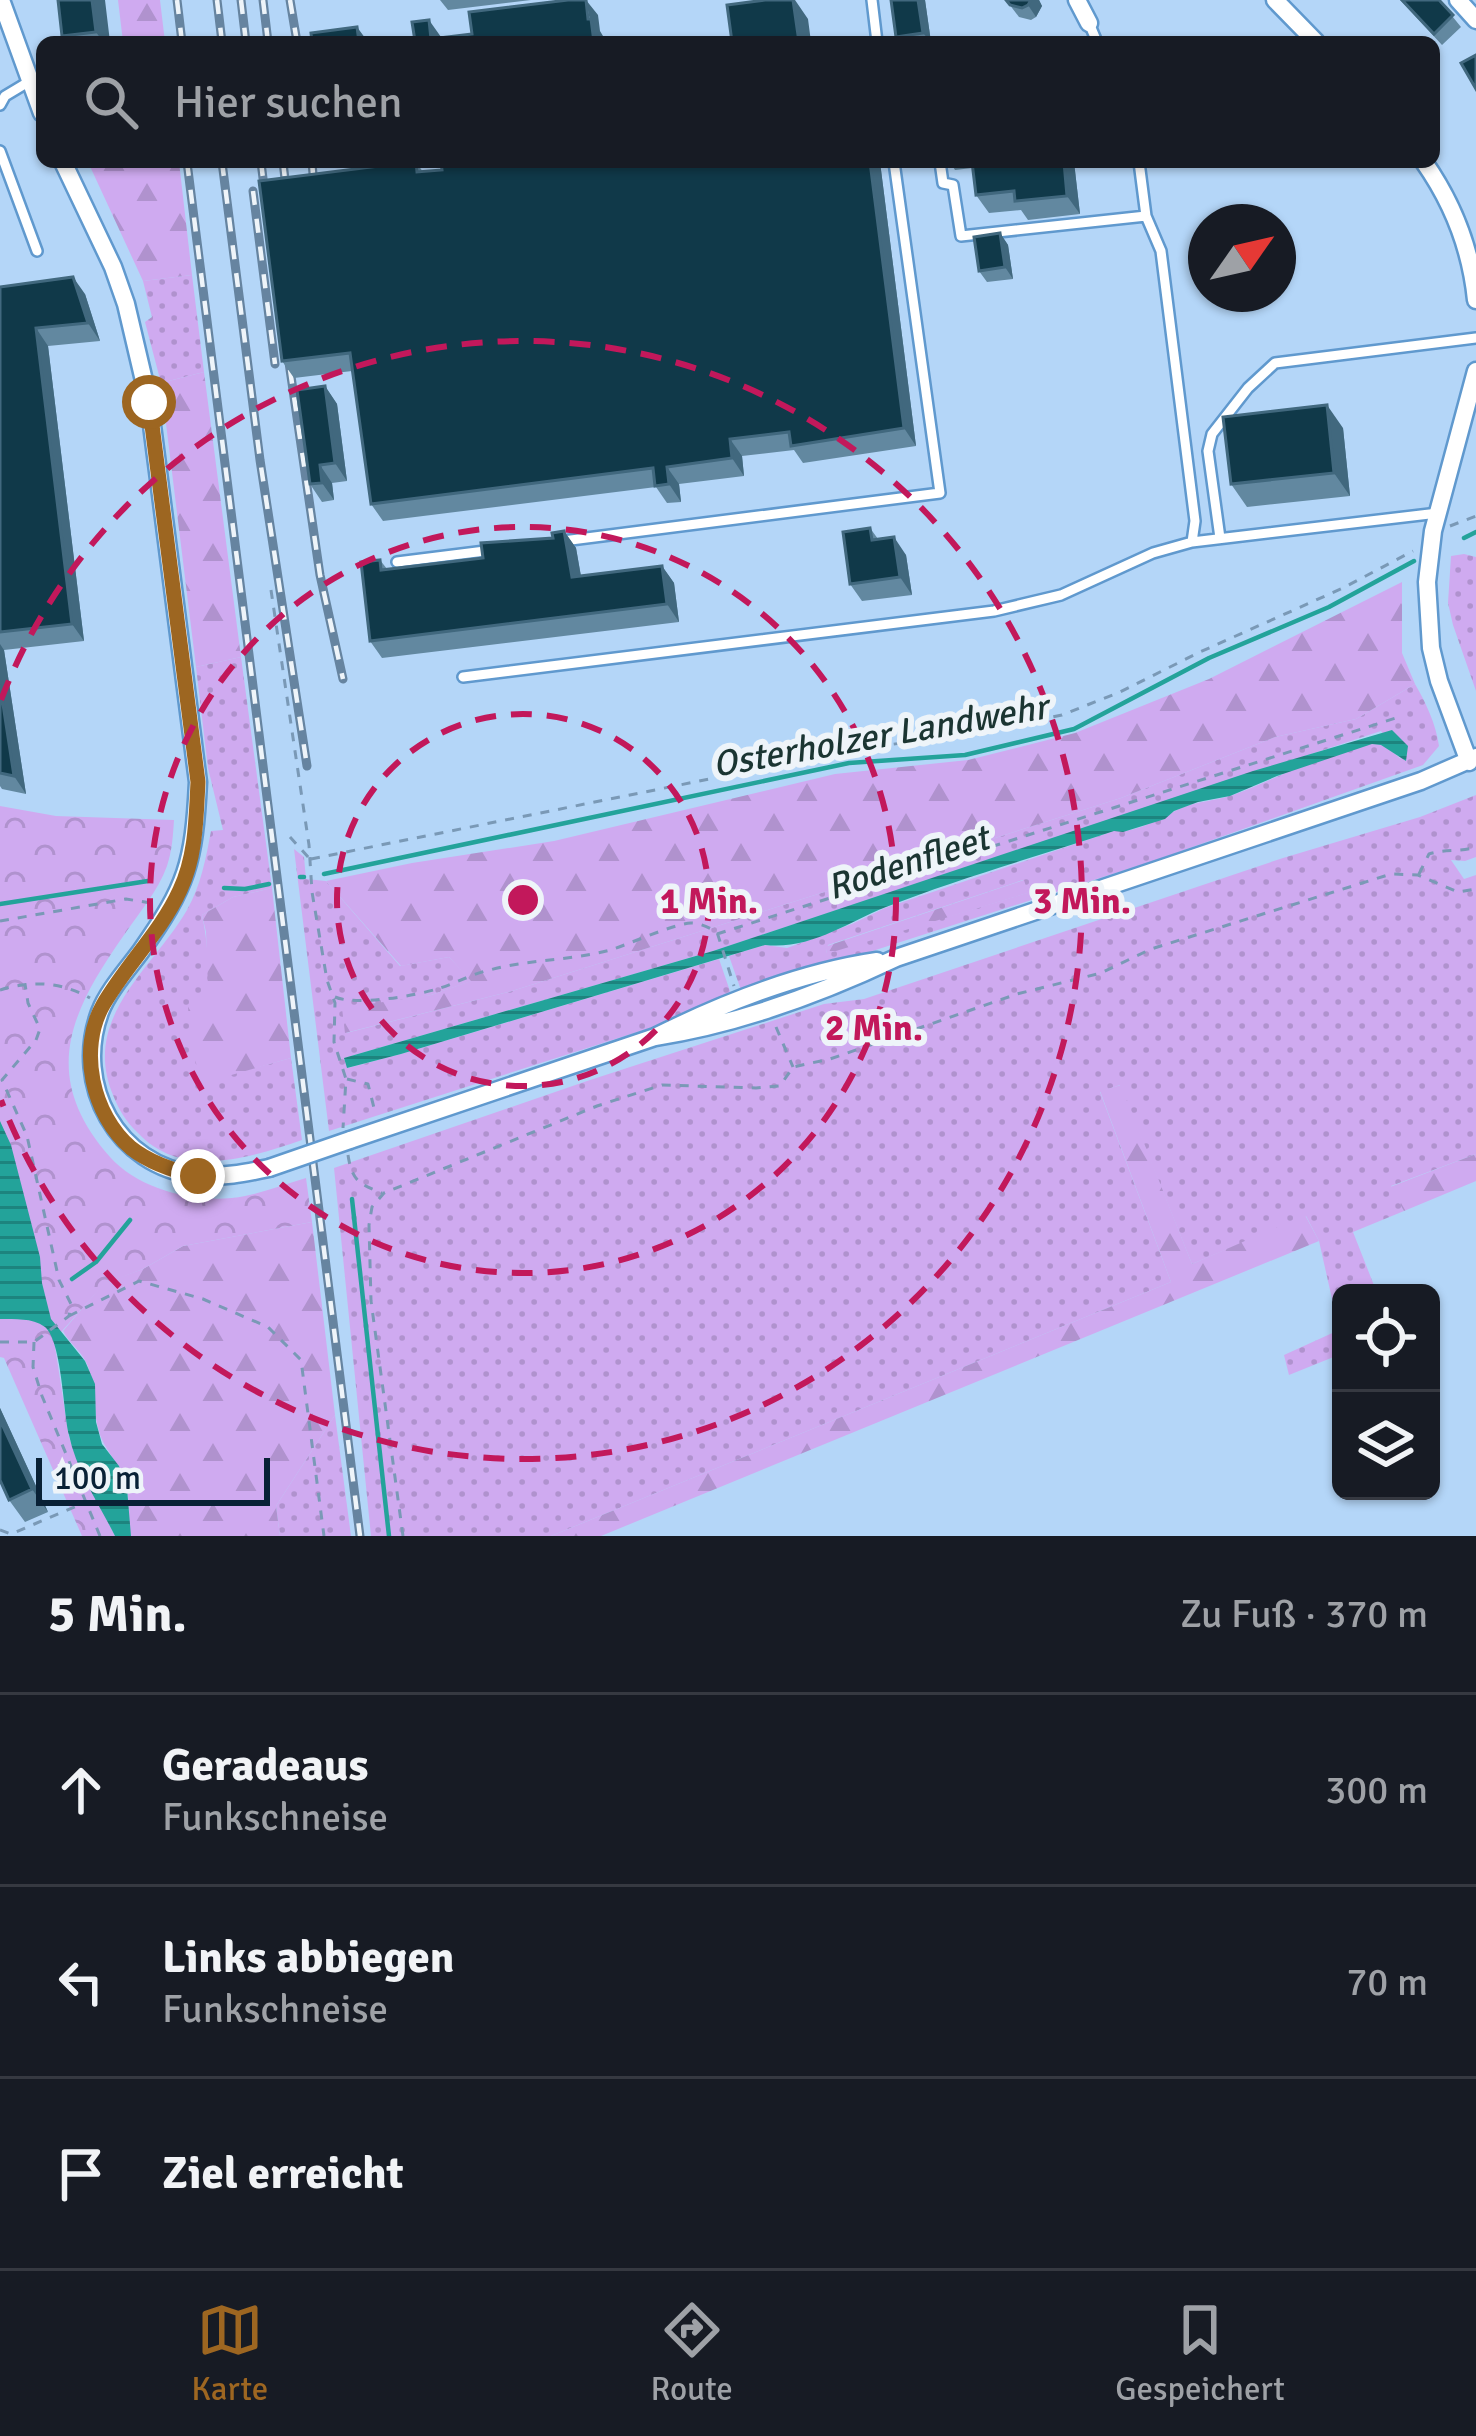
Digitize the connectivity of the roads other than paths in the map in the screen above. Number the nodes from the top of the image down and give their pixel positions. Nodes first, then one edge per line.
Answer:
1 (1, 0) edge
2 (872, 0) edge
3 (1077, 0) edge
4 (1275, 0) edge
5 (1458, 0) edge
6 (1476, 20) edge
7 (1089, 23) joint
8 (877, 36) edge
9 (1094, 36) edge
10 (1310, 36) edge
11 (30, 81) junction
12 (36, 97) edge
13 (0, 105) edge
14 (0, 151) edge
15 (66, 168) edge
16 (895, 168) edge
17 (941, 168) edge
18 (1139, 168) edge
19 (1427, 168) edge
20 (1146, 216) junction
21 (37, 251) dead end
22 (1476, 300) edge
23 (1476, 338) edge
24 (1476, 370) edge
25 (1436, 522) junction
26 (1220, 538) junction
27 (562, 541) edge
28 (1192, 542) junction
29 (515, 547) edge
30 (397, 562) dead end
31 (463, 677) dead end
32 (1474, 760) edge
33 (896, 958) junction
34 (656, 1037) junction

1 - 11 street
2 - 8 lane
3 - 7 street
4 - 10 street
5 - 6 street
7 - 9 lane
11 - 12 street
11 - 13 lane
14 - 21 lane
15 - 34 street, bridge
16 - 27 lane
17 - 20 lane
18 - 20 lane
19 - 22 street
20 - 28 lane
23 - 26 lane
24 - 25 street
25 - 26 lane
25 - 32 street
26 - 28 lane
28 - 31 lane
29 - 30 lane
32 - 33 street
33 - 34 street
33 - 34 street

